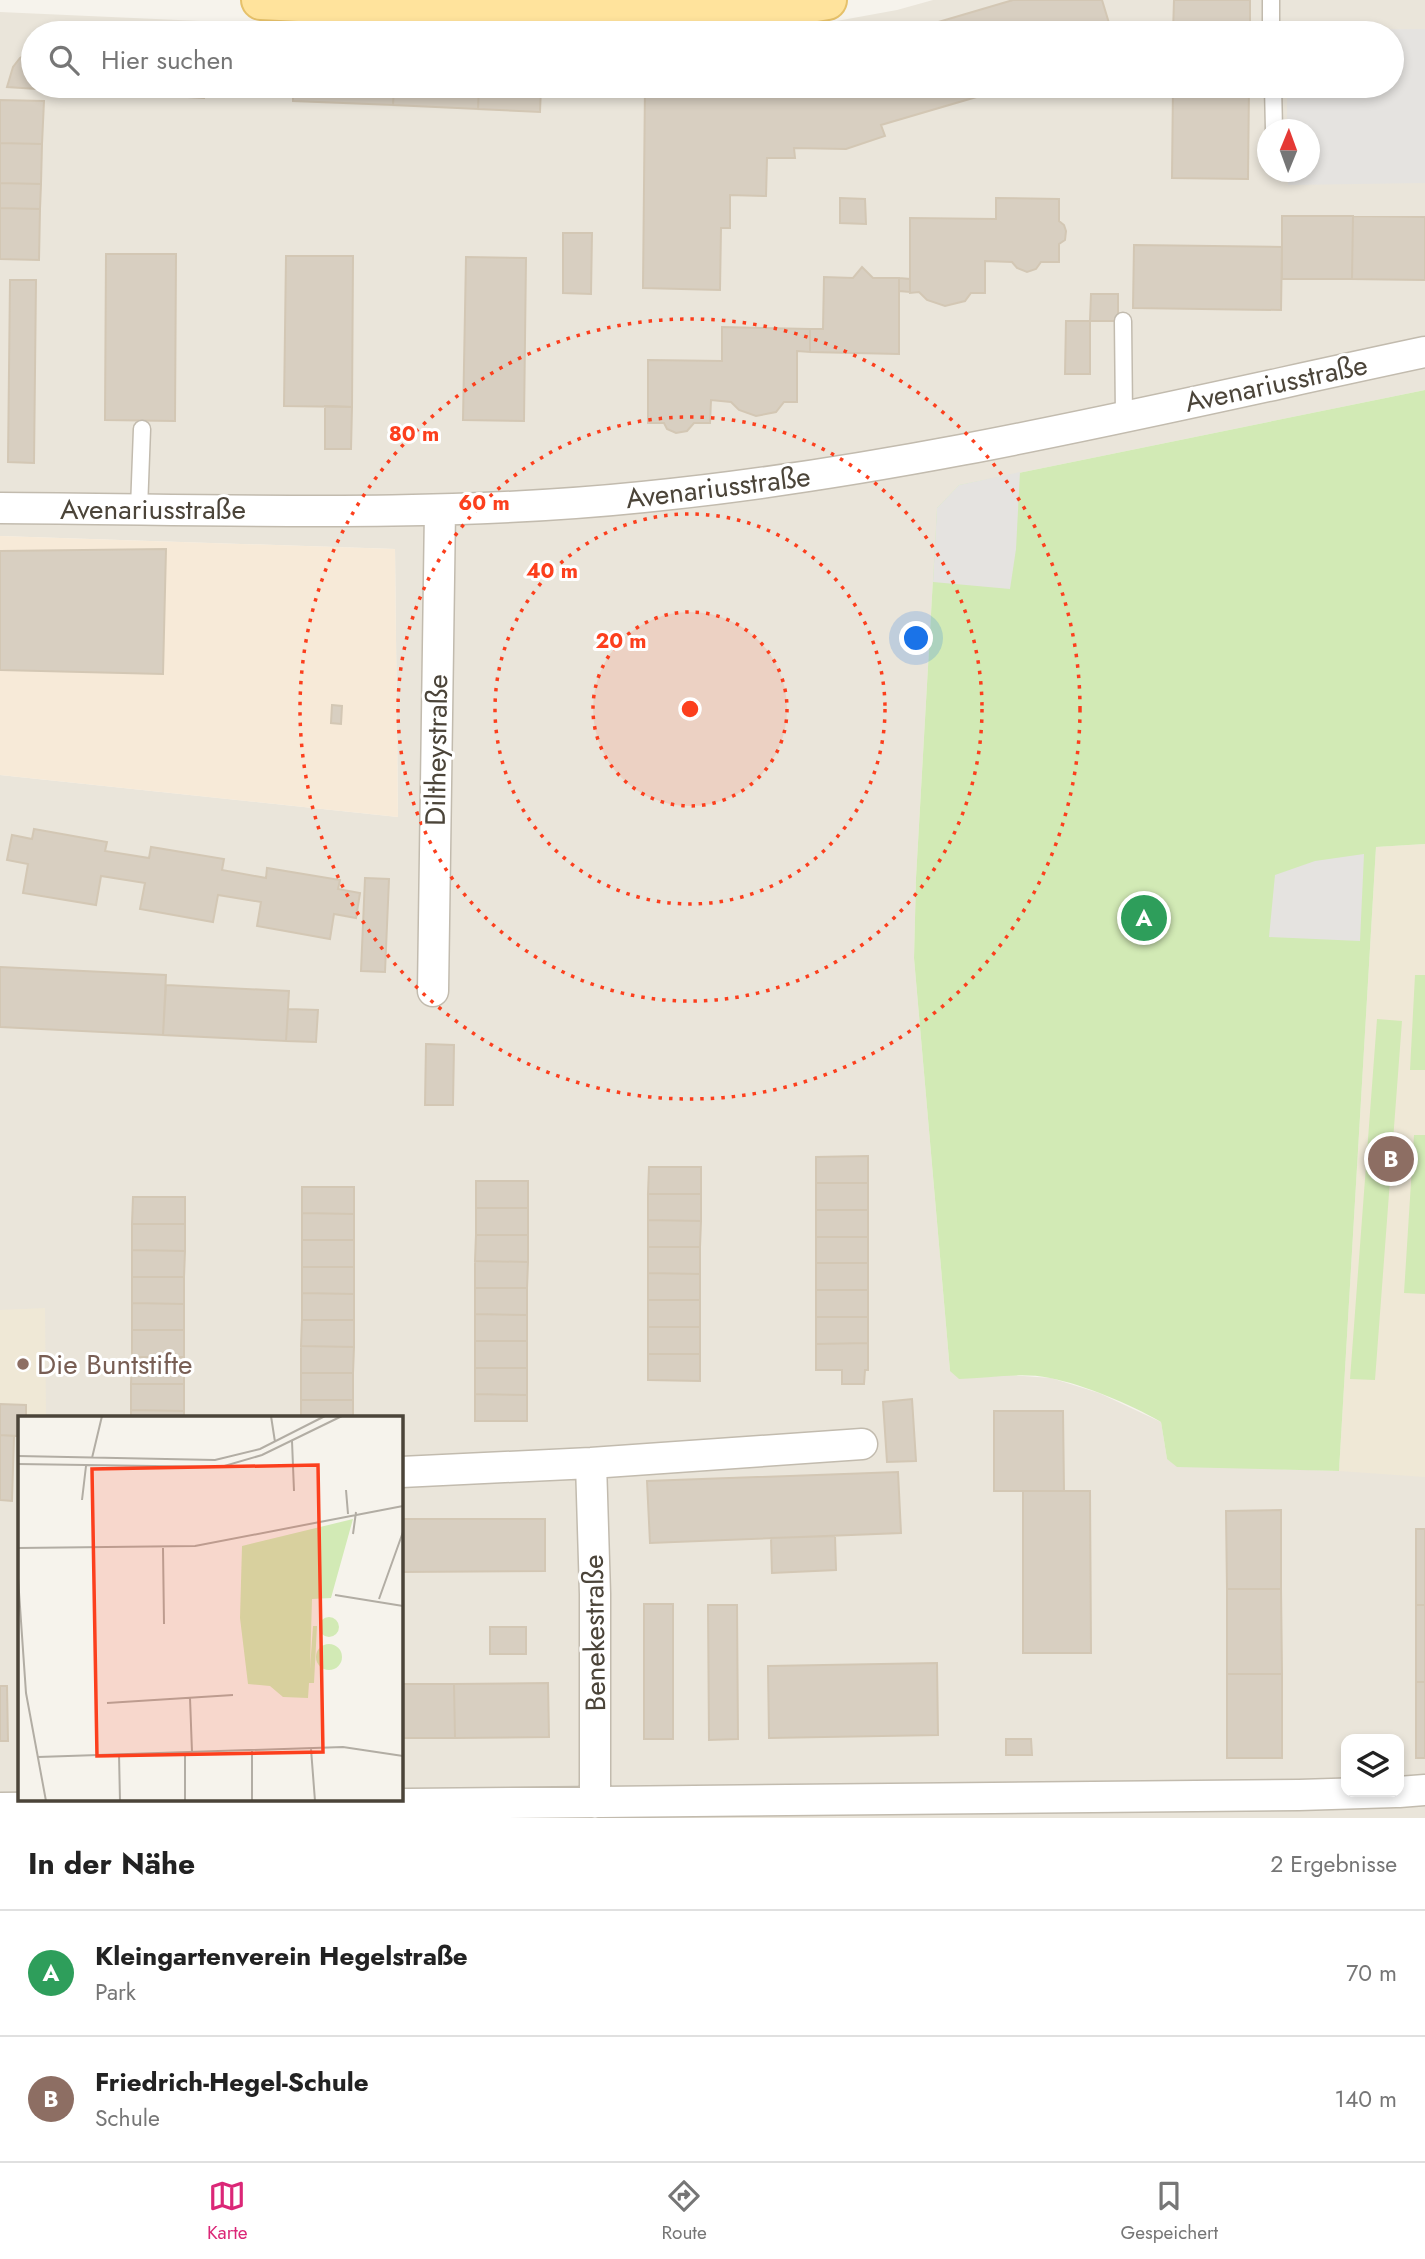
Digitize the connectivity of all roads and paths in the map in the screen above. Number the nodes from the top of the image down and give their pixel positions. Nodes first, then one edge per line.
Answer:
1 (261, 0) edge
2 (827, 0) edge
3 (1270, 0) edge
4 (1271, 21) edge
5 (1273, 98) edge
6 (1274, 119) edge
7 (1123, 321) dead end
8 (1425, 352) edge
9 (1124, 415) junction
10 (142, 429) dead end
11 (0, 508) edge
12 (139, 509) junction
13 (440, 510) junction
14 (433, 991) dead end
15 (862, 1444) dead end
16 (591, 1463) junction
17 (402, 1472) edge
18 (1425, 1790) edge
19 (1404, 1792) edge
20 (1381, 1797) edge
21 (595, 1803) junction
22 (1352, 1806) edge
23 (0, 1808) edge
24 (980, 1808) edge
25 (554, 1810) edge
26 (137, 1813) edge

1 - 2 main road
3 - 4 lane
5 - 6 lane
7 - 9 lane
8 - 9 street, Avenariusstraße
9 - 13 street, Avenariusstraße
10 - 12 lane
11 - 12 street, Avenariusstraße
12 - 13 street, Avenariusstraße
13 - 14 street, Diltheystraße
15 - 16 street
16 - 17 street
16 - 21 street, Benekestraße
18 - 19 street
20 - 22 street
21 - 24 street
21 - 25 street
22 - 24 street
23 - 26 street
25 - 26 street

